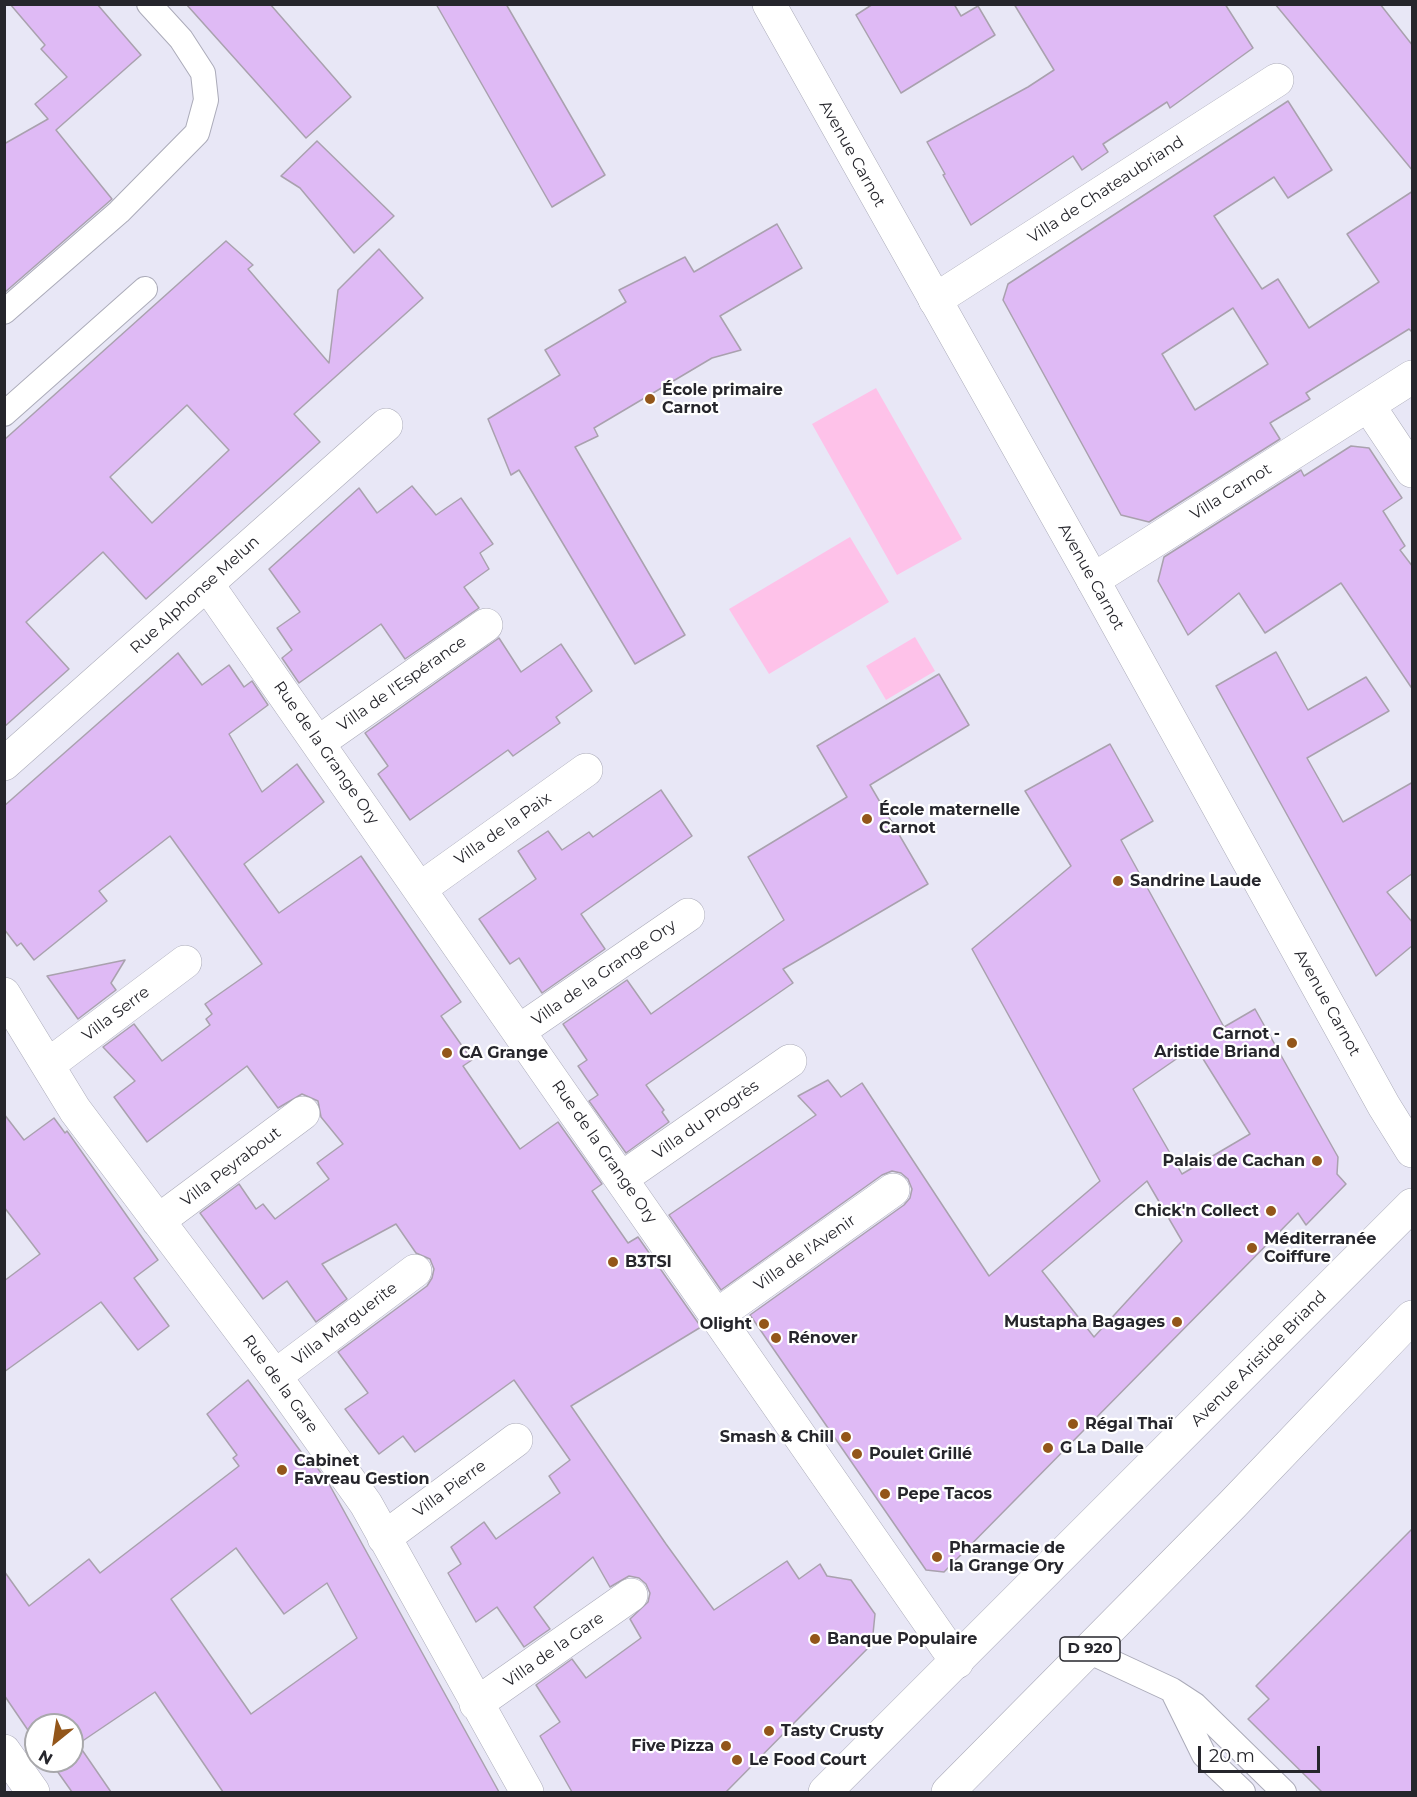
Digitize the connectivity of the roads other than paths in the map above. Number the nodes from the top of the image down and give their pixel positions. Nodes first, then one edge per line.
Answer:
1 (149, 4) edge
2 (778, 8) edge
3 (1277, 80) dead end
4 (145, 289) dead end
5 (935, 300) junction
6 (4, 312) edge
7 (1413, 377) edge
8 (1368, 405) junction
9 (4, 414) edge
10 (386, 425) dead end
11 (1413, 471) edge
12 (1093, 580) junction
13 (207, 584) junction
14 (486, 625) dead end
15 (319, 742) junction
16 (4, 764) edge
17 (586, 770) dead end
18 (421, 888) junction
19 (688, 915) dead end
20 (185, 962) dead end
21 (4, 994) edge
22 (519, 1031) junction
23 (790, 1061) dead end
24 (48, 1065) junction
25 (303, 1113) dead end
26 (1413, 1151) edge
27 (622, 1178) junction
28 (893, 1190) dead end
29 (1413, 1205) edge
30 (158, 1221) junction
31 (415, 1271) dead end
32 (716, 1316) junction
33 (1413, 1317) edge
34 (275, 1376) junction
35 (516, 1440) dead end
36 (384, 1538) junction
37 (631, 1595) dead end
38 (1088, 1651) junction
39 (957, 1662) junction
40 (1172, 1690) junction
41 (476, 1704) junction
42 (4, 1751) edge
43 (33, 1792) edge
44 (527, 1792) edge
45 (825, 1792) edge
46 (948, 1792) edge
47 (1243, 1792) edge
48 (1284, 1792) edge

1 - 6 lane
2 - 5 street, Avenue Carnot
3 - 5 street, Villa de Chateaubriand
4 - 9 lane
5 - 12 street, Avenue Carnot
7 - 8 street, Villa Carnot
8 - 11 street
8 - 12 street, Villa Carnot
10 - 13 street, Rue Alphonse Melun
12 - 26 street, Avenue Carnot
13 - 15 street, Rue de la Grange Ory
13 - 16 street, Rue Alphonse Melun
14 - 15 street, Villa de l'Espérance
15 - 18 street, Rue de la Grange Ory
17 - 18 street, Villa de la Paix
18 - 22 street, Rue de la Grange Ory
19 - 22 street, Villa de la Grange Ory
20 - 24 street, Villa Serre
21 - 24 street, Rue de la Gare
22 - 27 street, Rue de la Grange Ory
23 - 27 street, Villa du Progrès
24 - 30 street, Rue de la Gare
25 - 30 street, Villa Peyrabout
27 - 32 street, Rue de la Grange Ory
28 - 32 street, Villa de l'Avenir
29 - 39 street, Avenue Aristide Briand
30 - 34 street, Rue de la Gare
31 - 34 street, Villa Marguerite
32 - 39 street, Rue de la Grange Ory
33 - 38 street, D 920
34 - 36 street, Rue de la Gare
35 - 36 street, Villa Pierre
36 - 41 street, Rue de la Gare
37 - 41 street, Villa de la Gare
38 - 40 lane
38 - 46 street, D 920
39 - 45 street, Avenue Aristide Briand
40 - 47 lane
40 - 48 lane
41 - 44 street, Rue de la Gare
42 - 43 street

